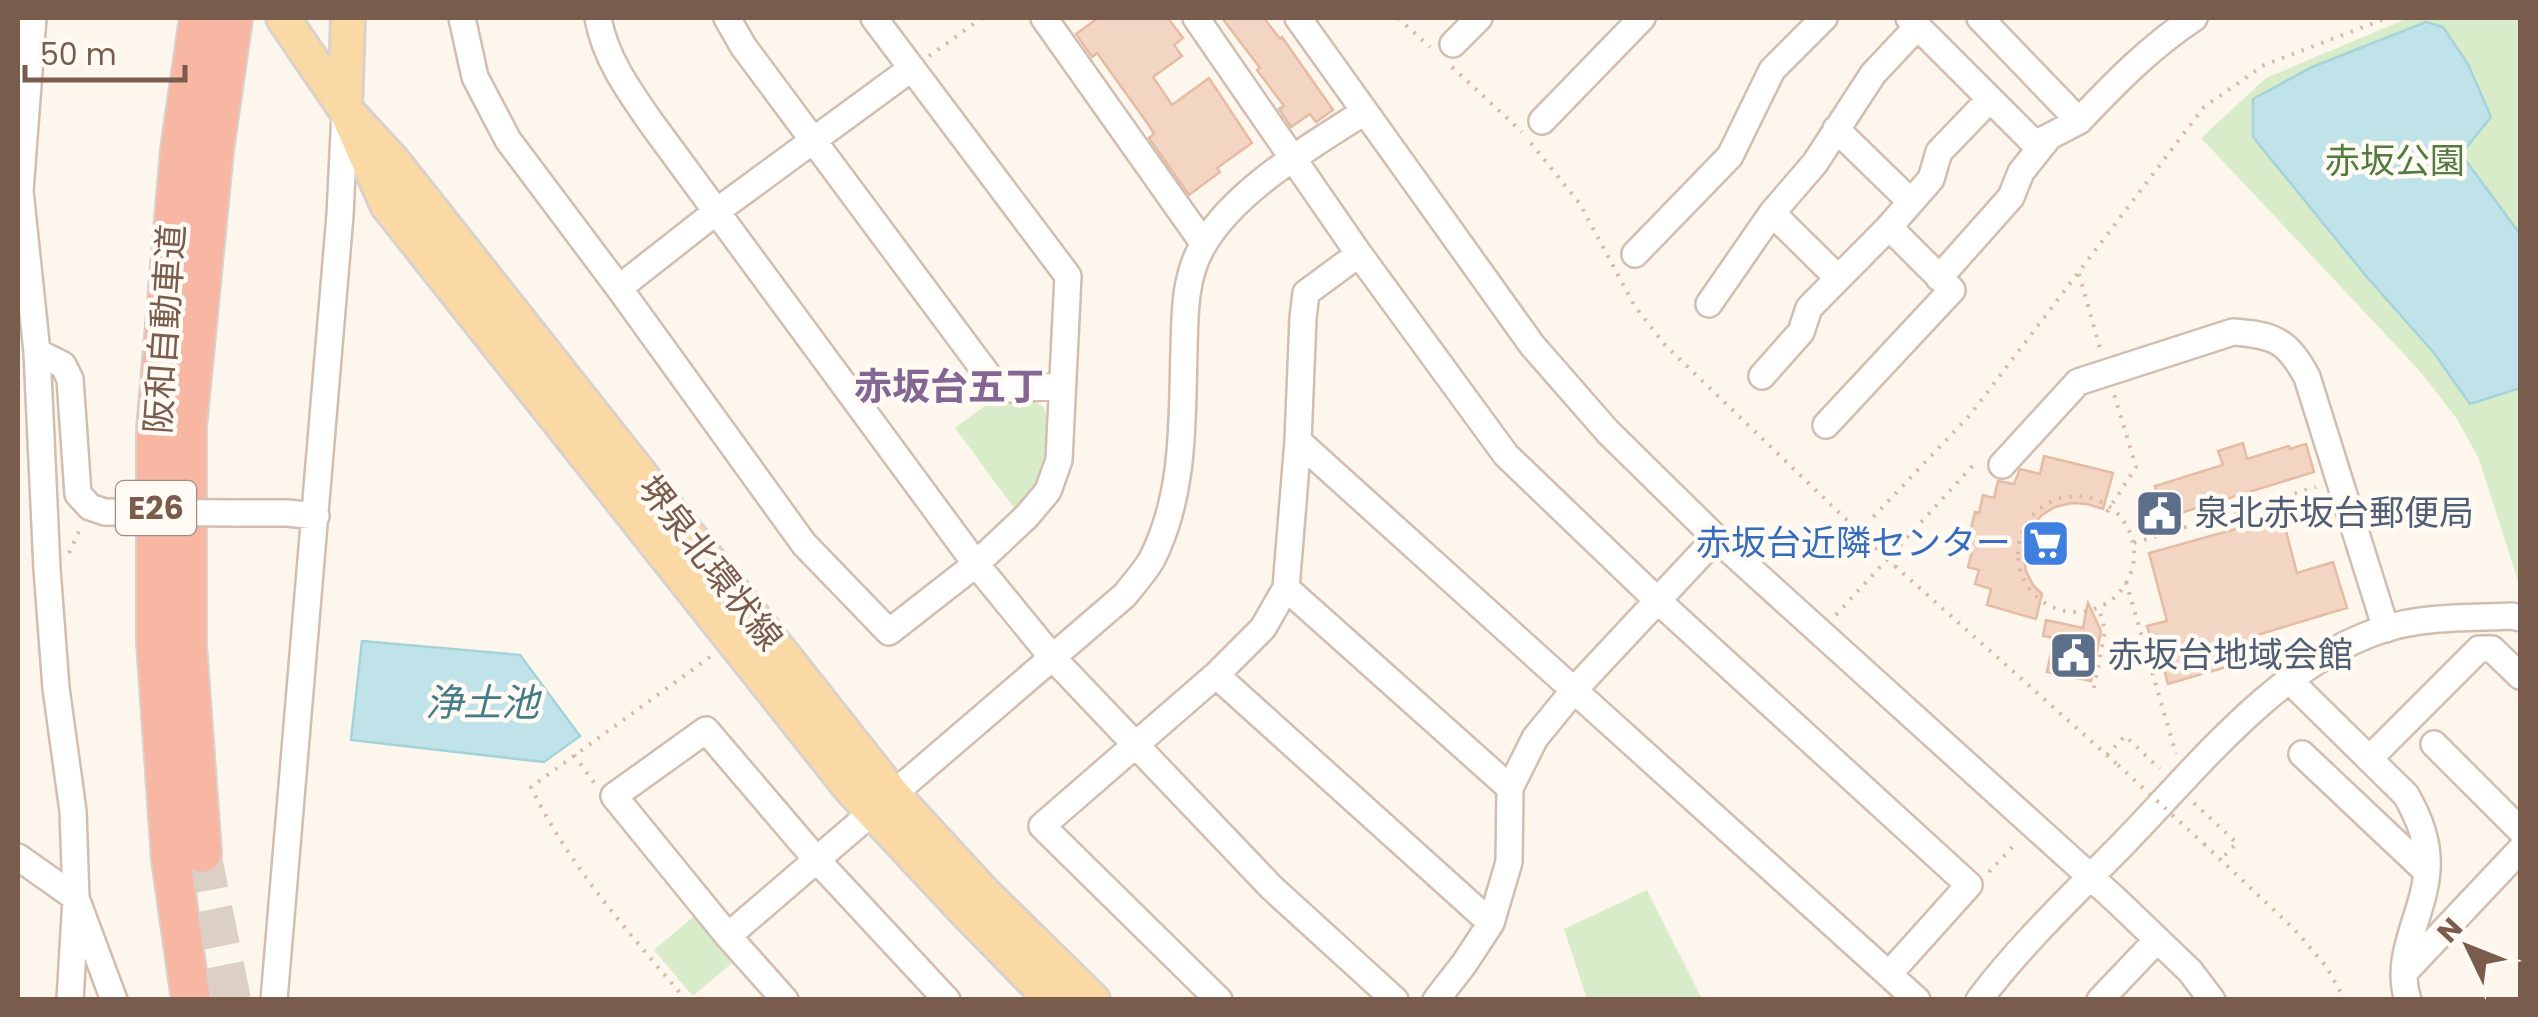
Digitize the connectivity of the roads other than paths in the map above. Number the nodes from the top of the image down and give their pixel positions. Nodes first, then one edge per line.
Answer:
1 (33, 18) edge
2 (199, 18) edge
3 (233, 18) edge
4 (282, 18) edge
5 (348, 18) edge
6 (462, 18) edge
7 (598, 18) edge
8 (727, 18) edge
9 (874, 18) edge
10 (1044, 18) edge
11 (1196, 18) edge
12 (1298, 18) edge
13 (1479, 18) edge
14 (1642, 18) edge
15 (1824, 18) edge
16 (2194, 18) edge
17 (1989, 21) edge
18 (1914, 22) edge
19 (1449, 56) road end
20 (912, 68) junction
21 (1990, 99) junction
22 (345, 109) junction
23 (1364, 112) junction
24 (1542, 121) dead end
25 (2079, 122) junction
26 (1836, 129) junction
27 (2049, 136) junction
28 (814, 139) junction
29 (1294, 158) junction
30 (19, 192) edge
31 (1911, 202) junction
32 (718, 211) junction
33 (1772, 213) junction
34 (1889, 228) junction
35 (1204, 244) junction
36 (1359, 254) junction
37 (1635, 254) dead end
38 (1838, 278) junction
39 (1939, 278) junction
40 (620, 288) junction
41 (1709, 304) dead end
42 (38, 352) junction
43 (1762, 376) dead end
44 (1061, 386) junction
45 (1826, 425) dead end
46 (1298, 440) junction
47 (1994, 459) road end
48 (316, 516) junction
49 (1716, 538) junction
50 (976, 564) junction
51 (1286, 588) junction
52 (1657, 600) junction
53 (2520, 618) edge
54 (2386, 628) junction
55 (1052, 657) junction
56 (1216, 675) junction
57 (2520, 676) edge
58 (2288, 679) junction
59 (1575, 689) junction
60 (2434, 744) dead end
61 (1134, 745) junction
62 (2302, 754) dead end
63 (2369, 759) junction
64 (1510, 788) junction
65 (883, 803) junction
66 (2520, 830) edge
67 (2520, 850) edge
68 (202, 853) tunnel mouth
69 (18, 857) edge
70 (816, 859) junction
71 (2427, 872) junction
72 (2091, 877) junction
73 (76, 898) junction
74 (1491, 922) junction
75 (728, 936) junction
76 (2157, 940) junction
77 (2404, 972) junction
78 (1890, 974) junction
79 (70, 1000) edge
80 (114, 1000) edge
81 (190, 1000) edge
82 (274, 1000) edge
83 (785, 1000) edge
84 (947, 1000) edge
85 (1052, 1000) edge
86 (1093, 1000) edge
87 (1219, 1000) edge
88 (1395, 1000) edge
89 (1436, 1000) edge
90 (1917, 1000) edge
91 (1979, 1000) edge
92 (2100, 1000) edge
93 (2212, 1000) edge
94 (2408, 1000) edge

1 - 30 street
2 - 81 highway, 阪和自動車道 / E26
3 - 68 highway, 阪和自動車道 / E26
4 - 22 main road, 堺泉北環状線
5 - 22 main road
6 - 40 street
7 - 32 street
8 - 28 street
9 - 20 street
10 - 35 street
11 - 29 street
12 - 23 street
13 - 19 street
14 - 24 street
15 - 37 street
16 - 25 street
17 - 25 street
18 - 21 street
18 - 26 street
20 - 28 street
20 - 44 street
21 - 27 street
21 - 31 street
22 - 48 street
22 - 65 main road, 堺泉北環状線
23 - 29 street
23 - 49 street
25 - 27 street
26 - 31 street
26 - 33 street
27 - 39 street
28 - 32 street
28 - 44 street
29 - 35 street
29 - 36 street
30 - 42 street
31 - 34 street
32 - 40 street
32 - 50 street
33 - 38 street
33 - 41 street
34 - 38 street
34 - 39 street
35 - 55 street
36 - 46 street
36 - 52 street
38 - 43 street
39 - 45 street
40 - 50 street
42 - 48 street, bridge
42 - 73 street
44 - 50 street
46 - 51 street
46 - 59 street
47 - 54 street
48 - 82 street
49 - 52 street
49 - 72 street
50 - 55 street
51 - 56 street
51 - 64 street
52 - 59 street
52 - 78 street
53 - 54 street
54 - 58 street
55 - 61 street
55 - 65 street
56 - 61 street
56 - 74 street
57 - 63 street
58 - 63 street
58 - 72 street
59 - 64 street
59 - 78 street
60 - 66 street
61 - 87 street
61 - 88 street
62 - 71 street
63 - 71 street
64 - 74 street
65 - 70 street
65 - 85 main road, 堺泉北環状線
65 - 86 main road, 堺泉北環状線
67 - 77 street
69 - 73 street
70 - 75 street
70 - 75 street
70 - 84 street
71 - 77 street
72 - 76 street
72 - 91 street
73 - 79 street
73 - 80 street
74 - 89 street
75 - 83 street
76 - 92 street
76 - 93 street
77 - 94 street
78 - 90 street

